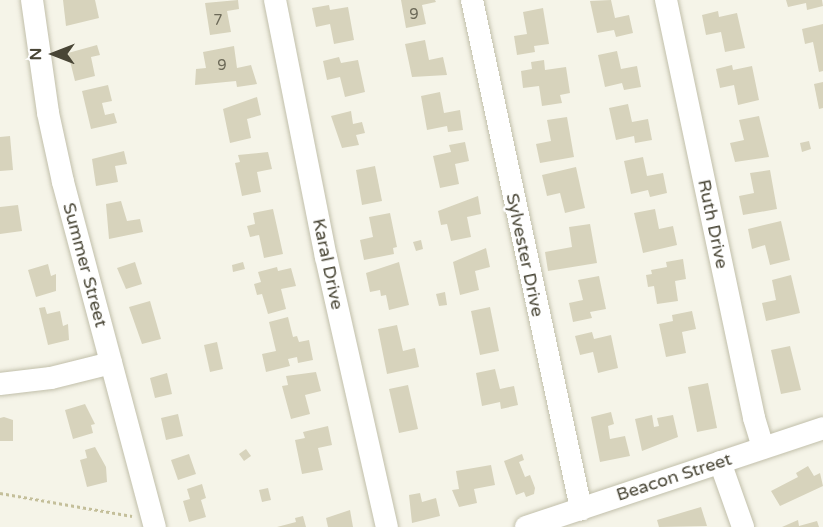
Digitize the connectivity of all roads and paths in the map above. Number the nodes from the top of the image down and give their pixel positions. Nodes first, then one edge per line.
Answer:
1 (32, 0) edge
2 (275, 0) edge
3 (472, 0) edge
4 (666, 0) edge
5 (111, 363) junction
6 (0, 384) edge
7 (823, 428) edge
8 (763, 448) junction
9 (720, 462) junction
10 (0, 493) edge
11 (580, 509) junction
12 (154, 521) edge
13 (387, 527) edge
14 (526, 527) edge
15 (743, 527) edge

1 - 5 street, Summer Street
2 - 13 street, Karal Drive
3 - 11 street, Sylvester Drive
4 - 8 street, Ruth Drive
5 - 6 street
5 - 12 street, Summer Street
7 - 8 street, Beacon Street
8 - 9 street, Beacon Street
9 - 11 street, Beacon Street
9 - 15 street
10 - 12 path
11 - 14 street, Beacon Street

